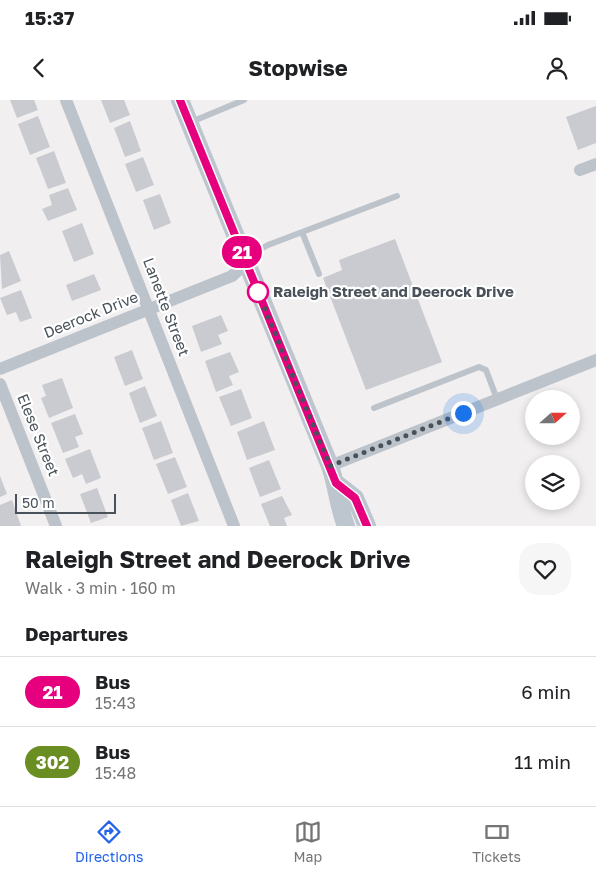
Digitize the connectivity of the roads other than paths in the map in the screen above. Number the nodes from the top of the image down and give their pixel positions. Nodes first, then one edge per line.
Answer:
1 (66, 100) edge
2 (180, 100) edge
3 (244, 100) edge
4 (189, 122) junction
5 (596, 164) edge
6 (580, 170) dead end
7 (397, 196) dead end
8 (302, 232) junction
9 (246, 263) junction
10 (319, 274) dead end
11 (150, 309) junction
12 (596, 360) edge
13 (0, 369) edge
14 (0, 384) edge
15 (497, 399) junction
16 (374, 408) dead end
17 (330, 466) junction
18 (336, 483) junction
19 (56, 526) edge
20 (234, 526) edge
21 (346, 526) edge
22 (367, 526) edge

1 - 11 street, Lanette Street
2 - 4 street
3 - 4 lane
4 - 9 street
5 - 6 street
7 - 8 lane
8 - 9 lane
8 - 10 lane
9 - 11 street, Deerock Drive
9 - 17 street
11 - 13 street, Deerock Drive
11 - 20 street, Lanette Street
12 - 15 street
14 - 19 street, Elese Street
15 - 16 lane
15 - 17 street
17 - 18 street
18 - 21 street
18 - 22 street

